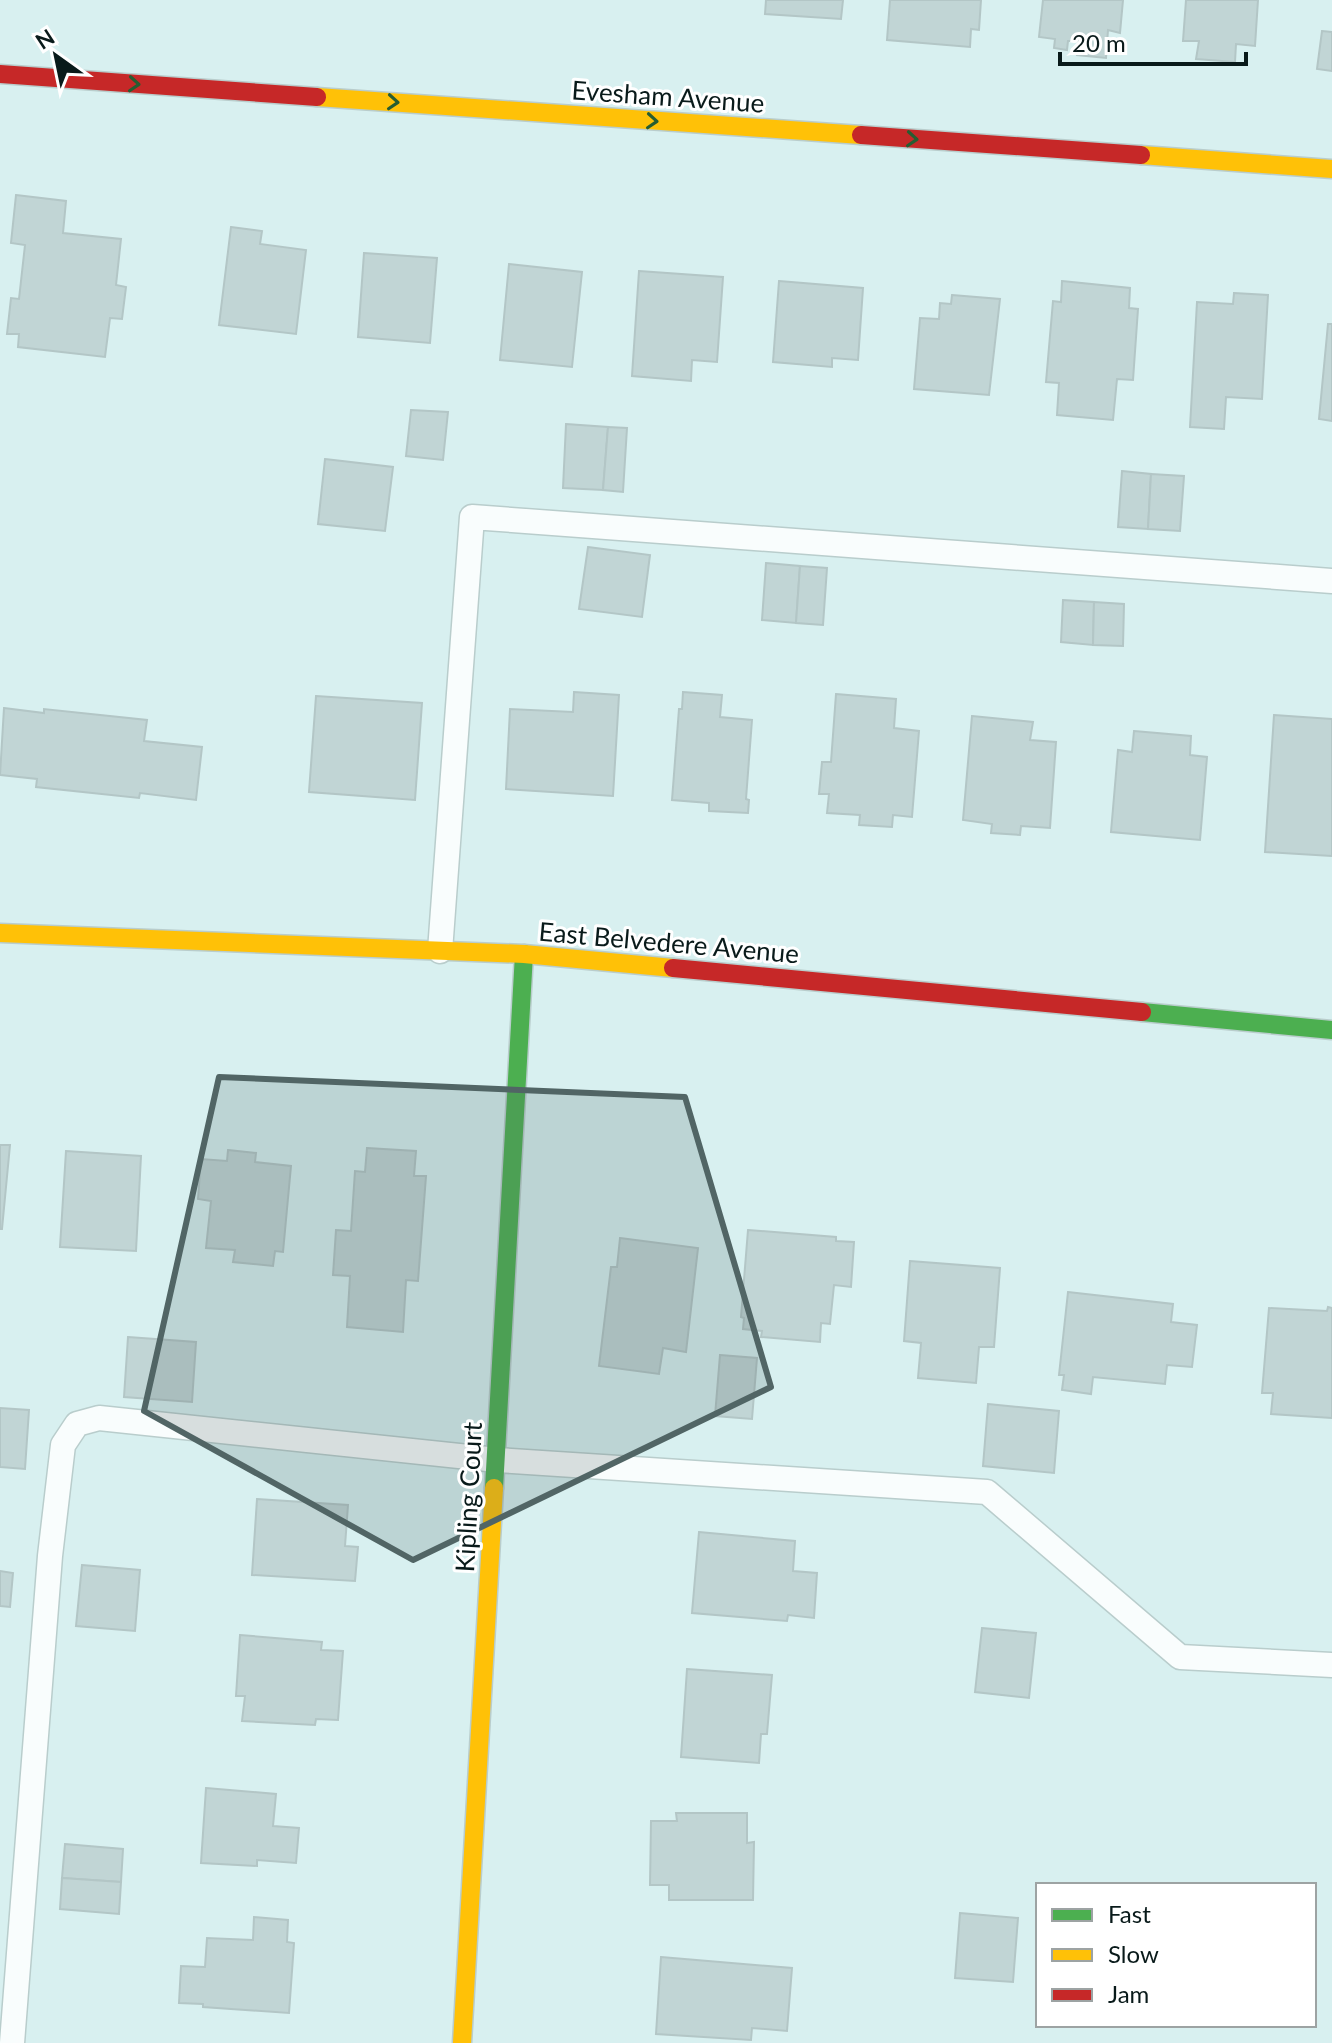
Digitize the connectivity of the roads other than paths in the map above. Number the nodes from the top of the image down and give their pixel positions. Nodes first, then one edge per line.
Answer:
1 (0, 74) edge
2 (1332, 169) edge
3 (1332, 581) edge
4 (0, 933) edge
5 (440, 951) junction
6 (524, 954) junction
7 (1332, 1030) edge
8 (497, 1460) junction
9 (1332, 1665) edge
10 (12, 2043) edge
11 (462, 2043) edge

1 -> 2 street, Evesham Avenue
3 - 5 lane
4 - 5 street, East Belvedere Avenue
5 - 6 street, East Belvedere Avenue
6 - 7 street, East Belvedere Avenue
6 - 8 street, Kipling Court
8 - 9 lane
8 - 10 lane
8 - 11 street, Kipling Court

